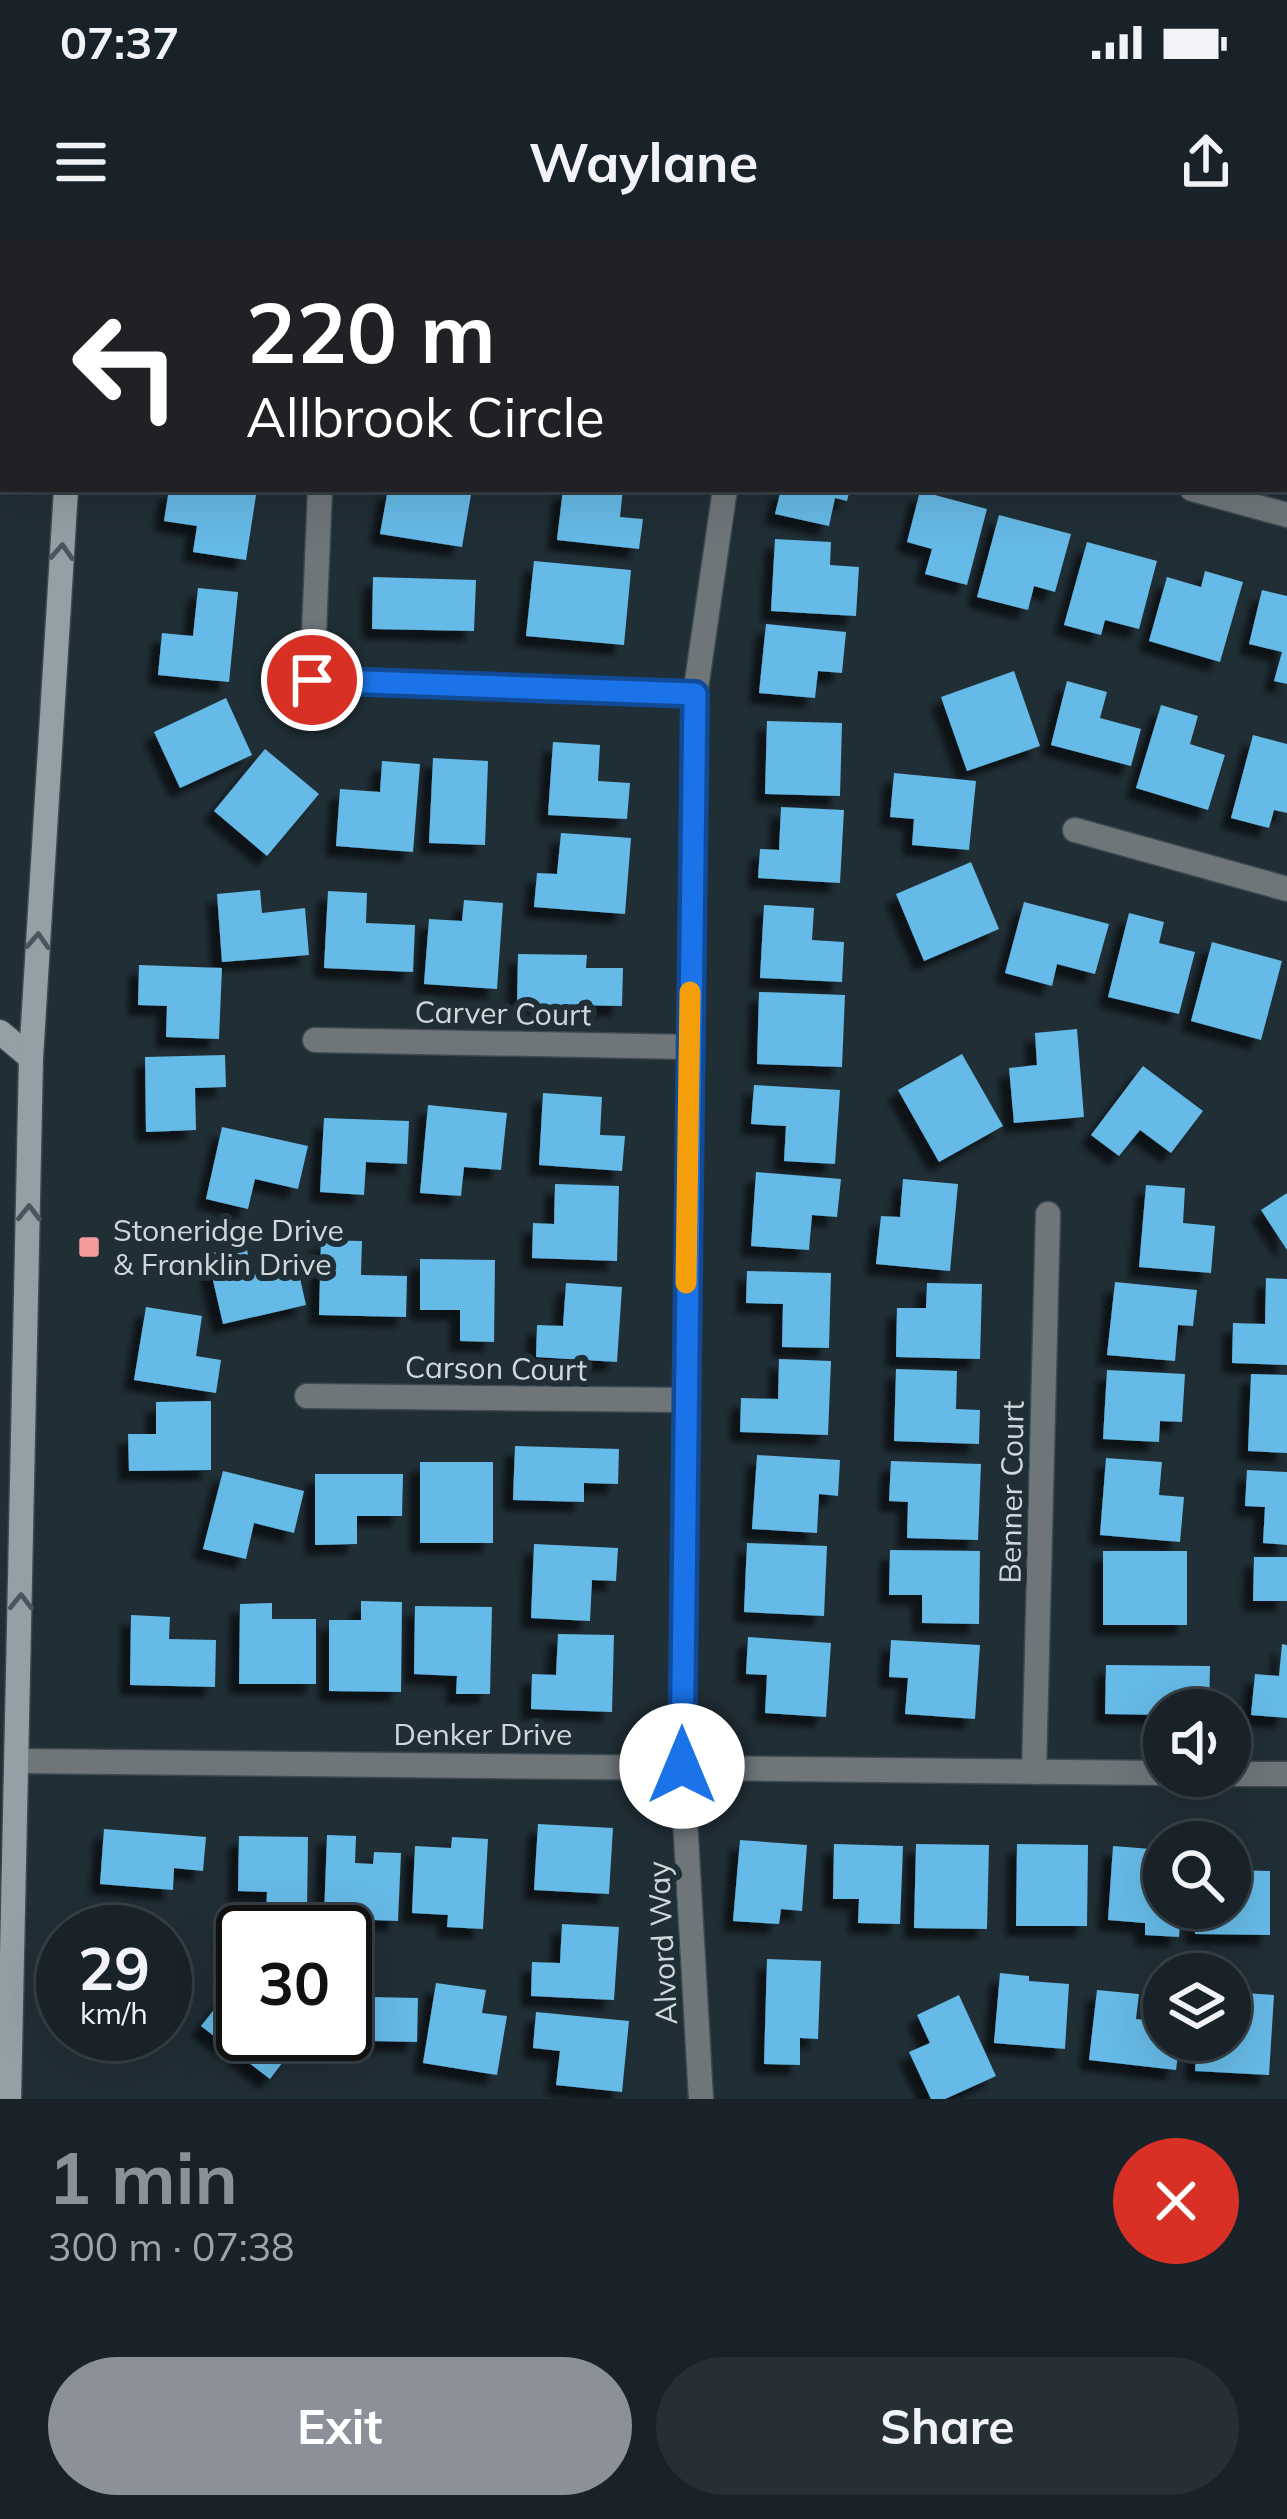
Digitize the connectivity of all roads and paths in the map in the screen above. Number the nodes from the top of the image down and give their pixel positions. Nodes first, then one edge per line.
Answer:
1 (65, 492) edge
2 (320, 492) edge
3 (725, 492) edge
4 (1203, 492) edge
5 (1287, 515) edge
6 (695, 694) junction
7 (1075, 830) dead end
8 (1287, 889) edge
9 (0, 1032) edge
10 (315, 1040) dead end
11 (690, 1047) junction
12 (32, 1058) junction
13 (1048, 1214) dead end
14 (308, 1396) dead end
15 (685, 1400) junction
16 (18, 1761) junction
17 (682, 1766) junction
18 (1034, 1772) junction
19 (1143, 1773) edge
20 (1251, 1774) edge
21 (1287, 1774) edge
22 (10, 2099) edge
23 (701, 2099) edge

12 -> 1 main road
2 - 6 street
3 - 6 street, Alvord Way
4 - 5 street
6 - 11 street, Alvord Way
7 - 8 street
9 - 12 main road
10 - 11 street, Carver Court
11 - 15 street, Alvord Way
16 -> 12 main road
13 - 18 street, Benner Court
14 - 15 street, Carson Court
15 - 17 street, Alvord Way
16 - 17 street, Denker Drive
16 - 22 main road
17 - 18 street, Denker Drive
17 - 23 street, Alvord Way
18 - 19 street, Denker Drive
20 - 21 street

